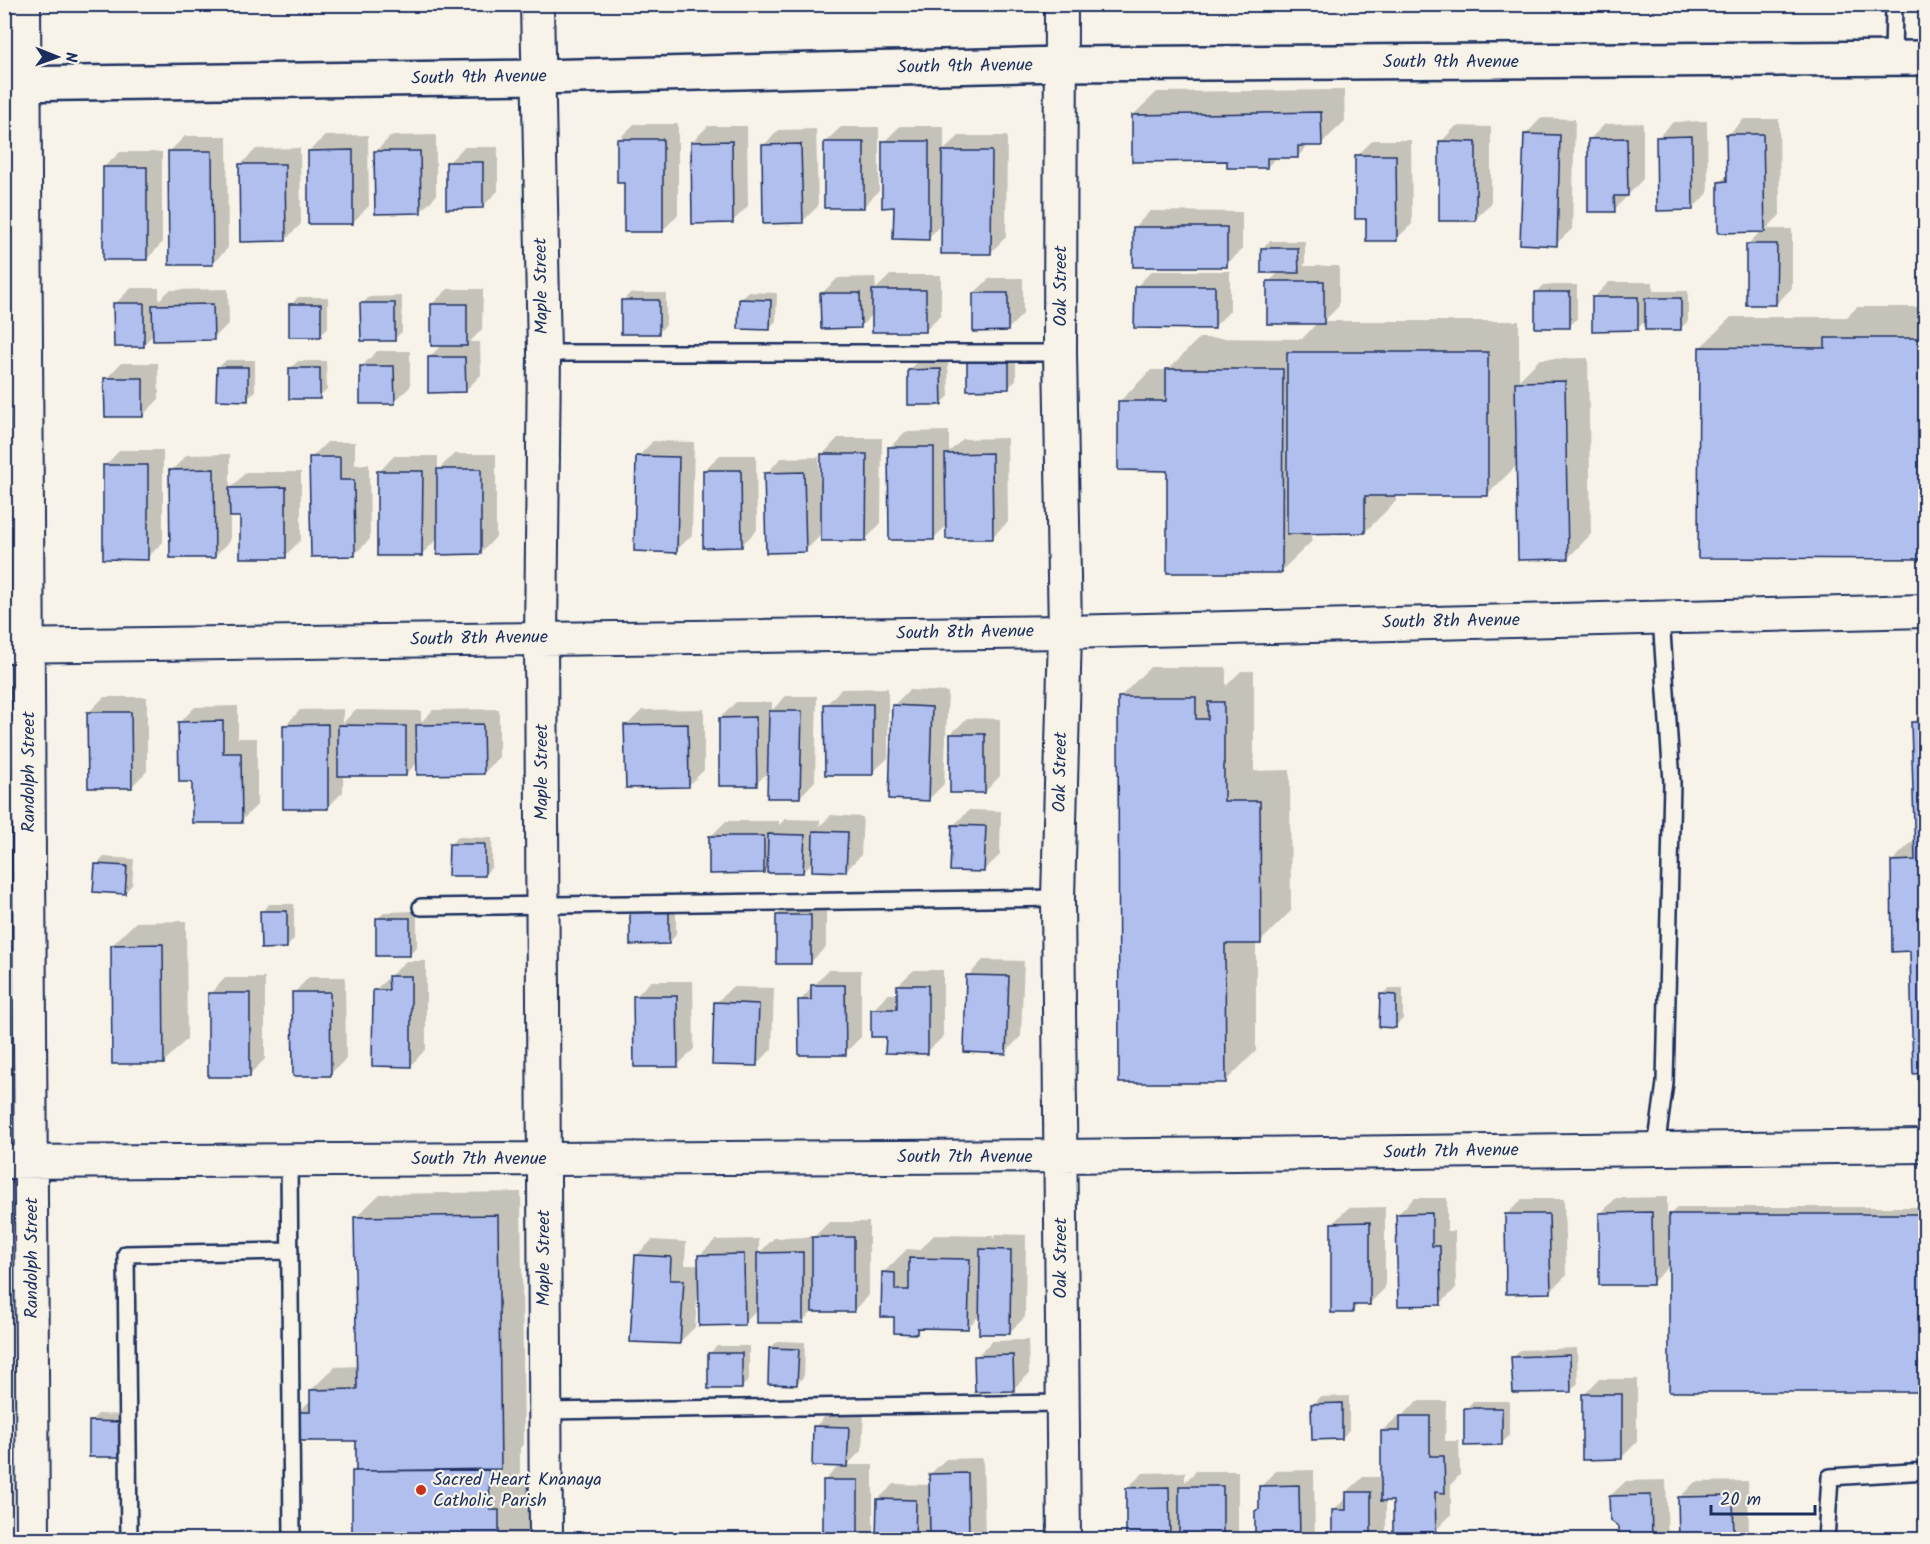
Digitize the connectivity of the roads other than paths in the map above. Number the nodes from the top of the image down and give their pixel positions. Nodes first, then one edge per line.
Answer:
1 (24, 4) edge
2 (537, 4) edge
3 (1061, 4) edge
4 (1894, 4) edge
5 (1926, 58) edge
6 (1893, 59) junction
7 (1062, 64) junction
8 (537, 77) junction
9 (14, 84) edge
10 (544, 353) junction
11 (1060, 353) junction
12 (1926, 611) edge
13 (1661, 617) junction
14 (1065, 632) junction
15 (542, 639) junction
16 (16, 645) edge
17 (1058, 898) junction
18 (543, 904) junction
19 (422, 907) dead end
20 (1926, 1146) edge
21 (1656, 1149) junction
22 (1060, 1156) junction
23 (544, 1159) junction
24 (289, 1160) junction
25 (18, 1162) edge
26 (290, 1251) junction
27 (1062, 1403) junction
28 (545, 1411) junction
29 (1926, 1471) edge
30 (33, 1539) edge
31 (129, 1539) edge
32 (292, 1539) edge
33 (546, 1539) edge
34 (1064, 1539) edge
35 (1826, 1539) edge

1 - 9 street, Randolph Street
2 - 8 street, Maple Street
3 - 7 street, Oak Street
4 - 6 lane
5 - 6 street, South 9th Avenue
6 - 7 street, South 9th Avenue
7 - 8 street, South 9th Avenue
7 - 11 street, Oak Street
8 - 9 street, South 9th Avenue
8 - 10 street, Maple Street
9 - 16 street, Randolph Street
10 - 11 lane
10 - 15 street, Maple Street
11 - 14 street, Oak Street
12 - 13 street, South 8th Avenue
13 - 14 street, South 8th Avenue
13 - 21 lane
14 - 15 street, South 8th Avenue
14 - 17 street, Oak Street
15 - 16 street, South 8th Avenue
15 - 18 street, Maple Street
16 - 25 street, Randolph Street
17 - 18 lane
17 - 22 street, Oak Street
18 - 19 lane
18 - 23 street, Maple Street
20 - 21 street, South 7th Avenue
21 - 22 street, South 7th Avenue
22 - 23 street, South 7th Avenue
22 - 27 street, Oak Street
23 - 24 street, South 7th Avenue
23 - 28 street, Maple Street
24 - 25 street, South 7th Avenue
24 - 26 lane
25 - 30 street, Randolph Street
26 - 31 lane
26 - 32 lane
27 - 28 lane
27 - 34 street, Oak Street
28 - 33 street, Maple Street
29 - 35 lane

